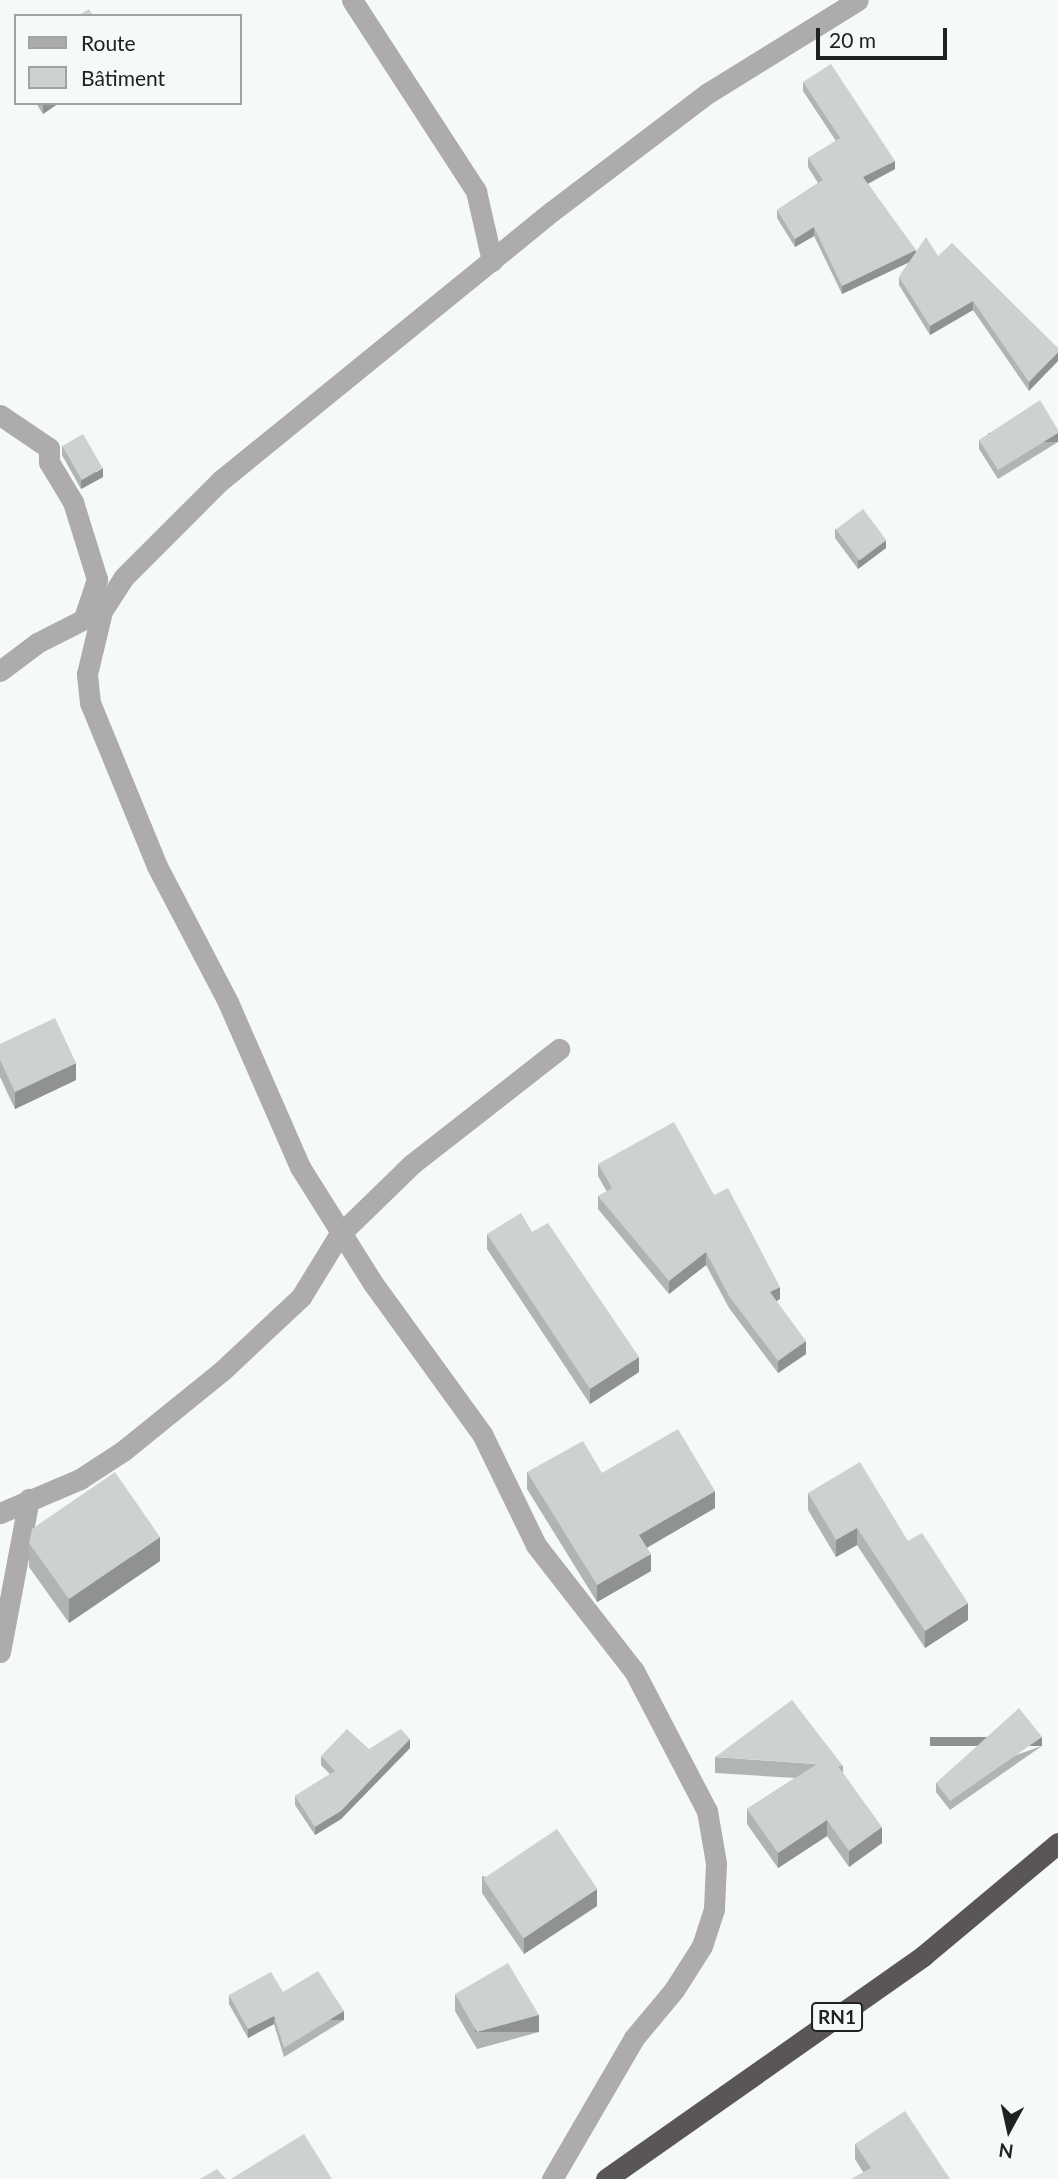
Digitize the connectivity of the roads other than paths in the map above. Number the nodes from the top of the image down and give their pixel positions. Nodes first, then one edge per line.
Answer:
1 (352, 0) edge
2 (858, 0) edge
3 (492, 261) junction
4 (0, 415) edge
5 (93, 614) junction
6 (0, 671) edge
7 (559, 1049) dead end
8 (339, 1234) junction
9 (29, 1499) junction
10 (0, 1513) edge
11 (0, 1652) edge
12 (1058, 1843) edge
13 (552, 2179) edge
14 (606, 2179) edge

1 - 3 street
2 - 3 street
3 - 5 street
4 - 5 street
5 - 6 street
5 - 8 street
7 - 8 street
8 - 9 street
8 - 13 street
9 - 10 street
9 - 11 street
12 - 14 highway, RN1

